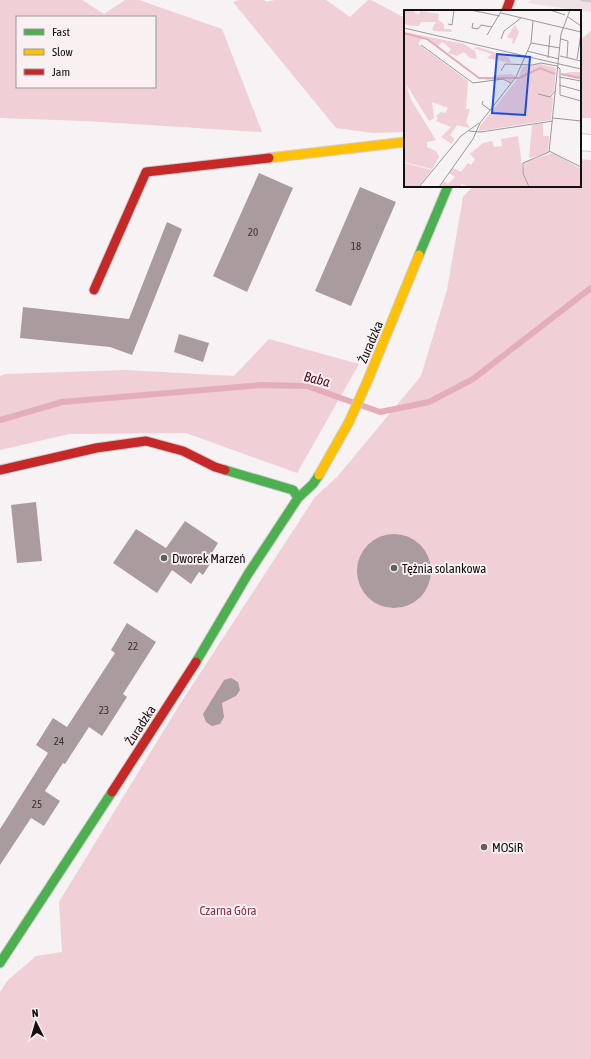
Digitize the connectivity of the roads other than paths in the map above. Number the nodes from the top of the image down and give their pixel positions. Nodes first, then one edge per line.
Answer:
1 (510, 0) edge
2 (506, 10) edge
3 (404, 142) edge
4 (581, 142) edge
5 (591, 143) edge
6 (448, 187) edge
7 (94, 290) dead end
8 (0, 470) edge
9 (298, 498) junction
10 (0, 963) edge

1 - 2 street
3 - 7 street
4 - 5 street
6 - 9 street, Żuradzka
8 - 9 street
9 - 10 street, Żuradzka

